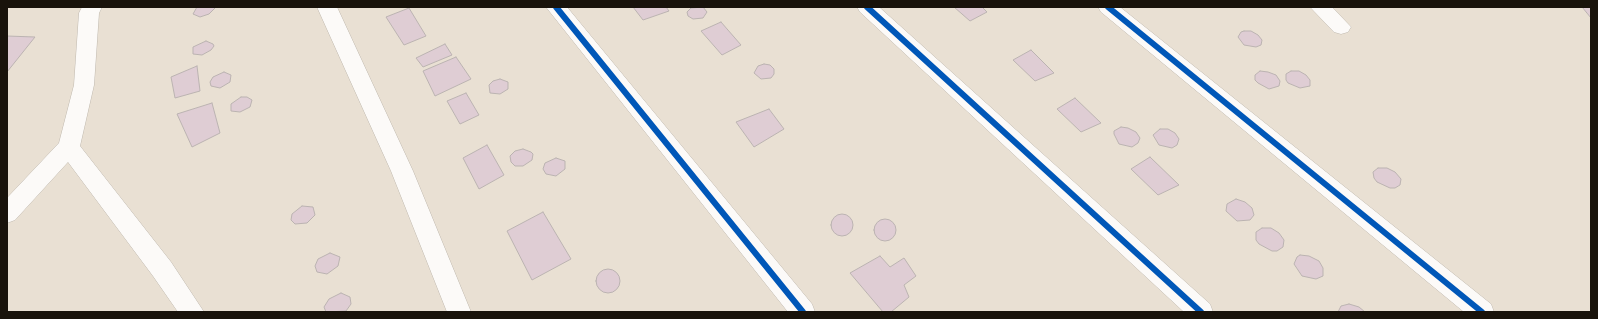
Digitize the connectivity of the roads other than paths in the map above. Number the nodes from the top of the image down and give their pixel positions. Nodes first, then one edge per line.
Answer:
1 (92, 7) edge
2 (327, 7) edge
3 (556, 7) edge
4 (867, 7) edge
5 (1108, 7) edge
6 (1320, 7) edge
7 (1341, 27) dead end
8 (69, 147) junction
9 (7, 213) edge
10 (192, 312) edge
11 (459, 312) edge
12 (803, 312) edge
13 (1201, 312) edge
14 (1482, 312) edge

1 - 8 street
2 - 11 street
3 - 12 street
4 - 13 street
5 - 14 street
6 - 7 street
8 - 9 street
8 - 10 street

